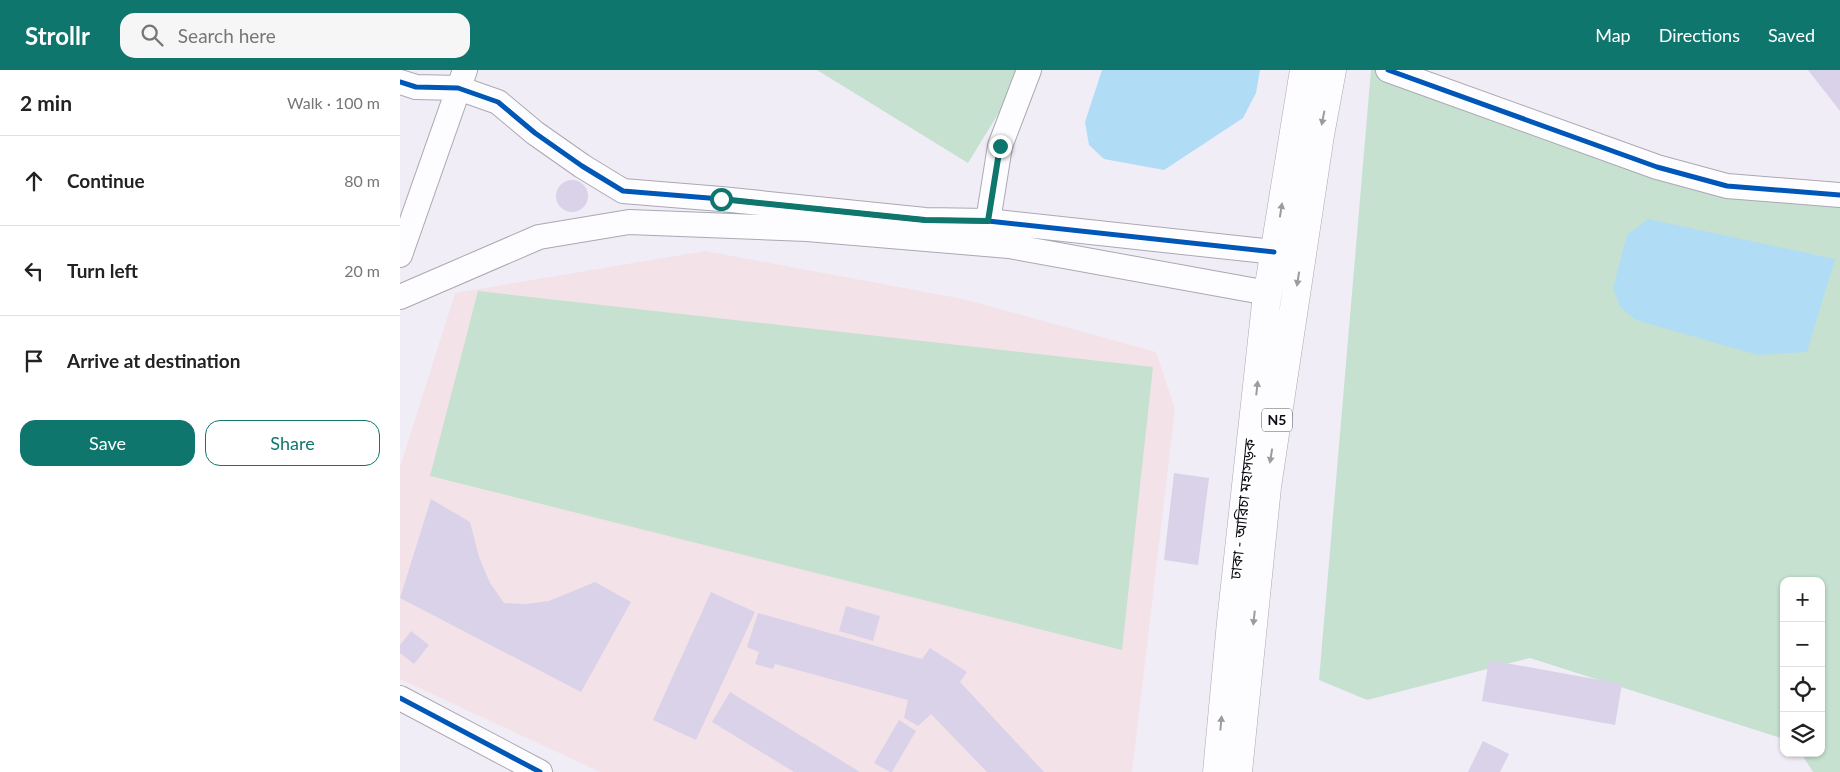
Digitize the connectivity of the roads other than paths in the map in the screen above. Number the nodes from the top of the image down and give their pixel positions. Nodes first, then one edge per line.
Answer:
1 (1030, 70) edge
2 (1304, 70) edge
3 (1332, 70) edge
4 (1388, 70) edge
5 (461, 79) edge
6 (400, 82) edge
7 (1840, 195) edge
8 (988, 221) junction
9 (1274, 252) junction
10 (400, 255) edge
11 (1268, 292) junction
12 (400, 297) edge
13 (400, 698) edge
14 (540, 772) edge
15 (1216, 772) edge
16 (1238, 772) edge

1 - 8 street
9 -> 2 highway, ঢাকা - আরিচা মহাসড়ক / N5
3 -> 16 highway, N5
4 - 7 street
5 - 6 street
5 - 8 street
5 - 10 street
8 - 9 street
9 - 11 highway, ঢাকা - আরিচা মহাসড়ক / N5
11 - 12 street
15 -> 11 highway, ঢাকা - আরিচা মহাসড়ক / N5
13 - 14 street

